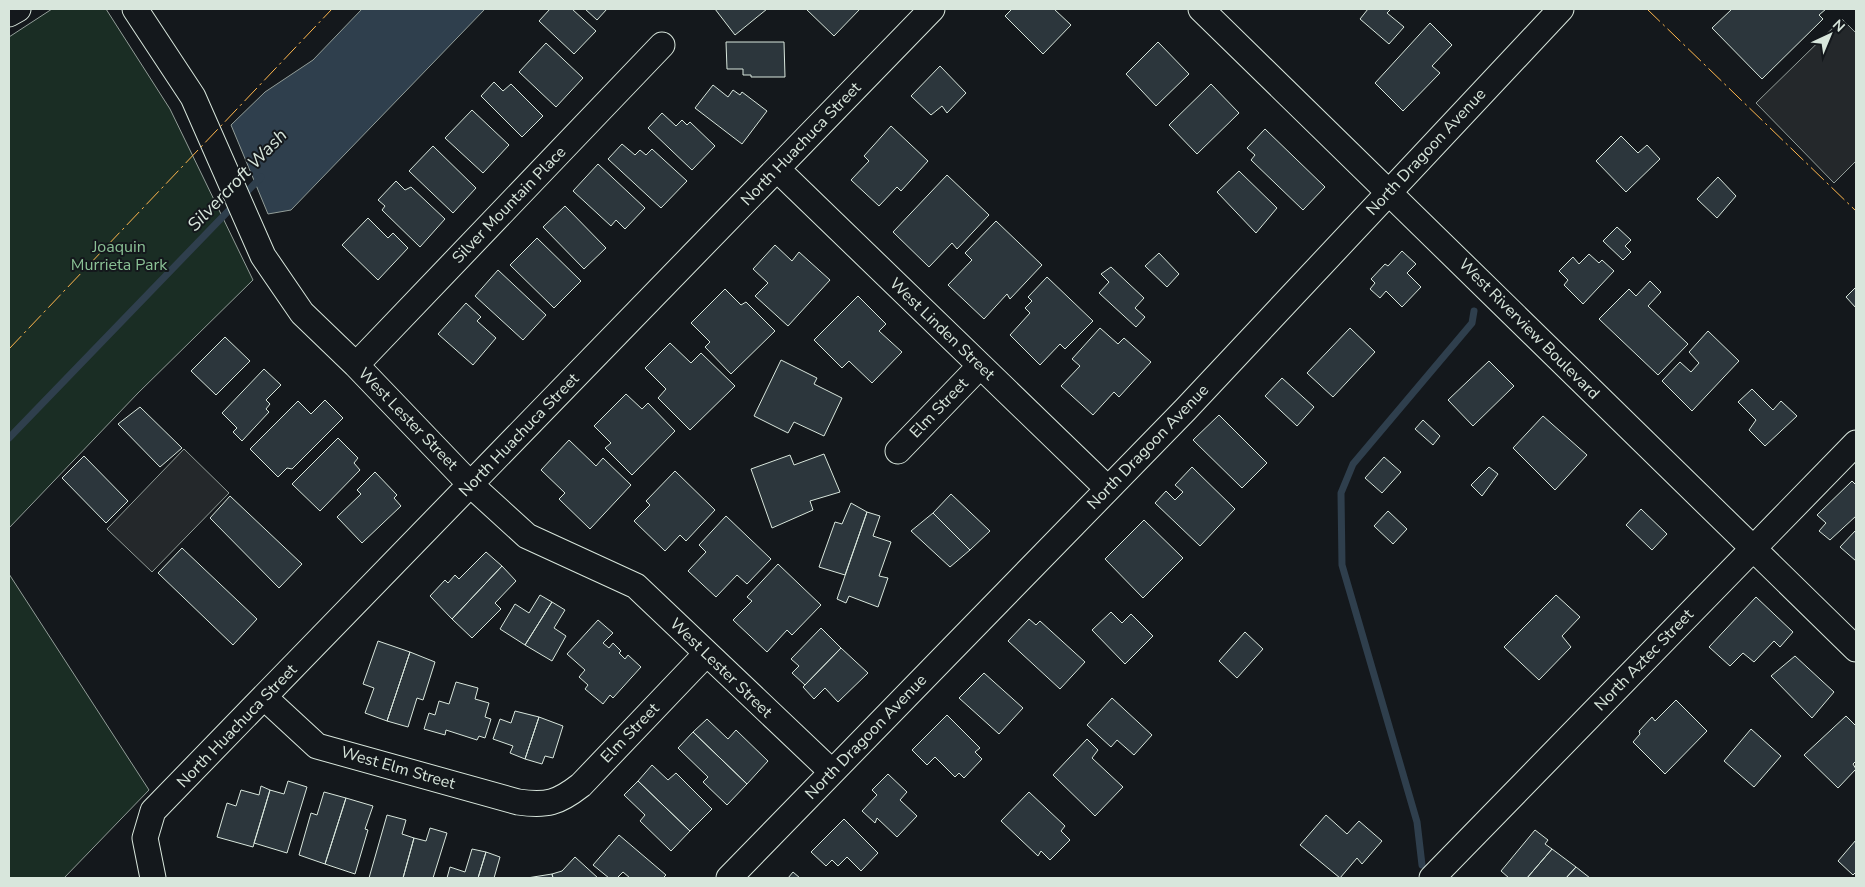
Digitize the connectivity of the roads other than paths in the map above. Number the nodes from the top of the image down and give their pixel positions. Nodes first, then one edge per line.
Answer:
1 (18, 9) edge
2 (135, 9) edge
3 (932, 9) edge
4 (1201, 9) edge
5 (1561, 9) edge
6 (9, 14) edge
7 (662, 45) dead end
8 (777, 169) junction
9 (1390, 190) junction
10 (356, 365) junction
11 (980, 366) junction
12 (1856, 443) edge
13 (898, 451) dead end
14 (471, 485) junction
15 (1108, 489) junction
16 (1752, 549) junction
17 (1856, 649) edge
18 (706, 654) junction
19 (265, 698) junction
20 (832, 772) junction
21 (548, 804) joint
22 (153, 878) edge
23 (730, 878) edge
24 (1432, 878) edge

1 - 6 street
2 - 10 street, West Lester Street
3 - 8 street, North Huachuca Street
4 - 9 street, West Riverview Boulevard
5 - 9 street, North Dragoon Avenue
7 - 10 street, Silver Mountain Place
8 - 11 street, West Linden Street
8 - 14 street, North Huachuca Street
9 - 15 street, North Dragoon Avenue
9 - 16 street, West Riverview Boulevard
10 - 14 street, West Lester Street
11 - 13 street, Elm Street
11 - 15 street, West Linden Street
12 - 16 street, North Aztec Street
14 - 18 street, West Lester Street
14 - 19 street, North Huachuca Street
15 - 20 street, North Dragoon Avenue
16 - 17 street, West Riverview Boulevard
16 - 24 street, North Aztec Street
18 - 20 street, West Lester Street
18 - 21 street, Elm Street
19 - 21 street, West Elm Street
19 - 22 street, North Huachuca Street
20 - 23 street, North Dragoon Avenue

